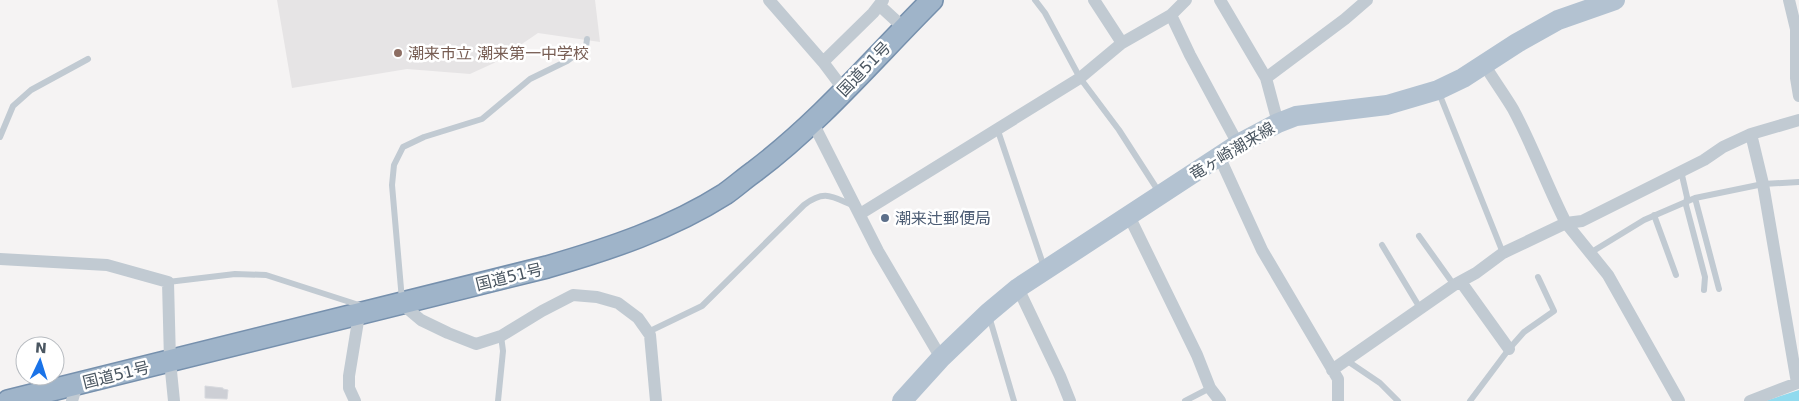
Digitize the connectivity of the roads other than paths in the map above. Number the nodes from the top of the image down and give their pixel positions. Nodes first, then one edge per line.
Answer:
1 (769, 0) edge
2 (932, 0) edge
3 (1035, 0) edge
4 (1094, 0) edge
5 (1186, 0) edge
6 (1220, 0) edge
7 (1367, 0) edge
8 (1615, 0) edge
9 (1789, 0) edge
10 (881, 3) edge
11 (1171, 15) junction
12 (904, 28) junction
13 (587, 39) dead end
14 (1122, 43) junction
15 (88, 59) dead end
16 (823, 62) junction
17 (1484, 64) junction
18 (1080, 78) junction
19 (1266, 78) junction
20 (844, 90) junction
21 (1438, 90) junction
22 (1799, 96) edge
23 (1799, 120) edge
24 (812, 123) junction
25 (1278, 123) junction
26 (998, 128) junction
27 (1751, 134) junction
28 (0, 137) edge
29 (1238, 144) junction
30 (1219, 156) junction
31 (1681, 171) junction
32 (1799, 182) edge
33 (1763, 184) junction
34 (1162, 195) junction
35 (1696, 198) junction
36 (1686, 200) junction
37 (858, 210) junction
38 (1654, 215) junction
39 (1129, 216) junction
40 (1566, 223) junction
41 (1419, 236) dead end
42 (1382, 245) dead end
43 (1503, 253) junction
44 (1590, 253) junction
45 (0, 259) edge
46 (1044, 269) junction
47 (1676, 276) dead end
48 (1538, 277) dead end
49 (168, 282) junction
50 (1457, 283) junction
51 (1018, 288) junction
52 (1719, 289) dead end
53 (1704, 290) dead end
54 (402, 304) junction
55 (1420, 308) junction
56 (368, 312) junction
57 (988, 313) junction
58 (648, 332) junction
59 (501, 336) junction
60 (1509, 349) junction
61 (941, 358) junction
62 (1346, 360) junction
63 (170, 361) junction
64 (1332, 370) junction
65 (1210, 388) junction
66 (74, 393) edge
67 (8, 401) edge
68 (174, 401) edge
69 (354, 401) edge
70 (498, 401) edge
71 (656, 401) edge
72 (902, 401) edge
73 (1014, 401) edge
74 (1070, 401) edge
75 (1185, 401) edge
76 (1220, 401) edge
77 (1338, 401) edge
78 (1398, 401) edge
79 (1470, 401) edge
80 (1679, 401) edge
81 (1750, 401) edge

1 - 16 street
2 - 12 highway, 国道51号
3 - 18 lane
4 - 14 street
5 - 11 street
6 - 19 street
7 - 19 street
8 - 17 main road, 竜ヶ崎潮来線
9 - 22 street
10 - 12 street
10 - 16 street
11 - 14 street
11 - 29 street
12 - 20 highway, 国道51号
13 - 54 lane
14 - 18 street
15 - 28 lane
16 - 20 street
17 - 21 main road, 竜ヶ崎潮来線
17 - 40 street
18 - 26 street
18 - 34 lane
19 - 25 street
20 - 24 highway, 国道51号
21 - 25 main road, 竜ヶ崎潮来線
21 - 43 lane
23 - 27 street
24 - 37 street
24 - 54 highway, 国道51号
25 - 29 main road, 竜ヶ崎潮来線
26 - 37 street
26 - 46 lane
27 - 31 street
27 - 33 street
29 - 30 main road, 竜ヶ崎潮来線
30 - 34 main road, 竜ヶ崎潮来線
30 - 64 street
31 - 36 lane
31 - 40 street
32 - 33 lane
33 - 35 lane
33 - 81 street
34 - 39 main road, 竜ヶ崎潮来線
35 - 36 lane
35 - 52 lane
36 - 38 lane
36 - 53 lane
37 - 58 lane
37 - 61 street
38 - 44 lane
38 - 47 lane
39 - 46 main road, 竜ヶ崎潮来線
39 - 65 street
40 - 43 street
40 - 44 street
41 - 50 lane
42 - 55 lane
43 - 50 street
44 - 80 street
45 - 49 street
46 - 51 main road, 竜ヶ崎潮来線
48 - 60 lane
49 - 56 lane
49 - 63 street
50 - 55 street
50 - 60 street
51 - 57 main road, 竜ヶ崎潮来線
51 - 74 street
54 - 56 highway, 国道51号
54 - 59 street
55 - 62 street
56 - 63 highway, 国道51号
56 - 69 street
57 - 61 main road, 竜ヶ崎潮来線
57 - 73 lane
58 - 59 street
58 - 71 street
59 - 70 lane
60 - 79 lane
61 - 72 main road, 竜ヶ崎潮来線
62 - 64 street
62 - 78 lane
63 - 66 highway, 国道51号
63 - 68 street
64 - 77 street
65 - 75 lane
65 - 76 street
66 - 67 highway, 国道51号

